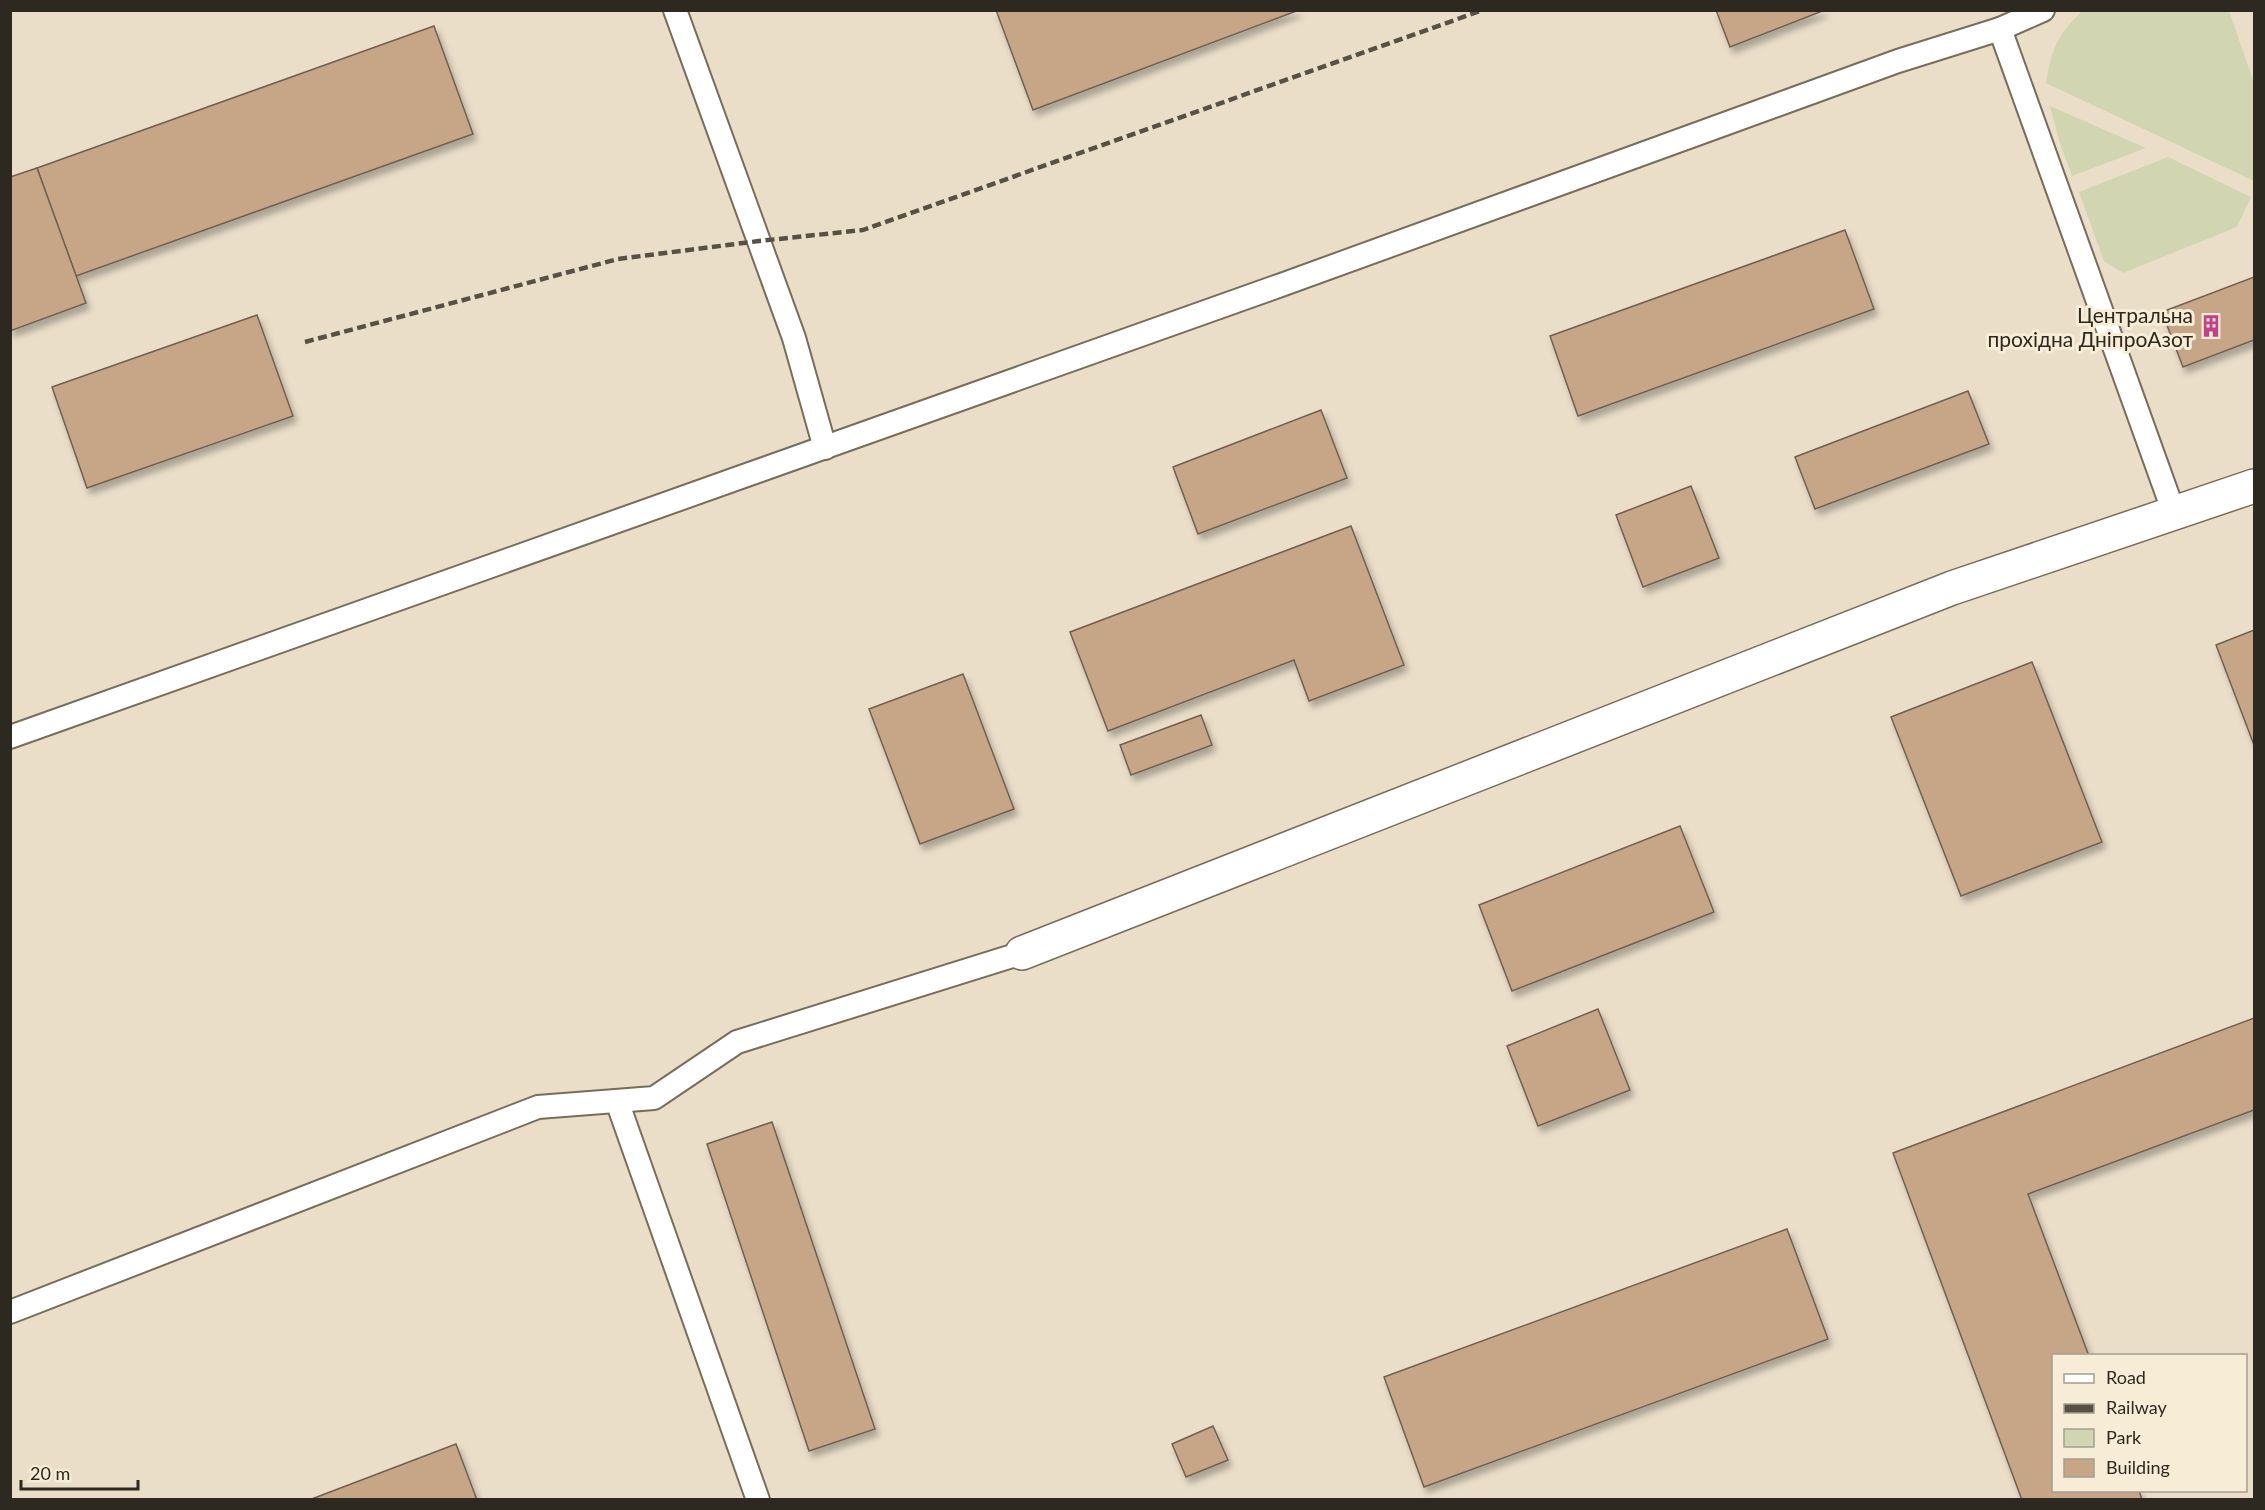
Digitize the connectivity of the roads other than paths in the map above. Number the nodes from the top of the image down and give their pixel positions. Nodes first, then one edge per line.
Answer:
1 (675, 10) edge
2 (2043, 10) edge
3 (2001, 29) junction
4 (825, 448) junction
5 (2254, 486) edge
6 (2174, 513) junction
7 (10, 737) edge
8 (1022, 953) joint
9 (617, 1101) junction
10 (10, 1312) edge
11 (758, 1500) edge

1 - 4 lane
2 - 3 lane
3 - 4 lane
3 - 6 lane
4 - 7 lane
5 - 6 street
6 - 8 street
8 - 9 lane
9 - 10 lane
9 - 11 lane

